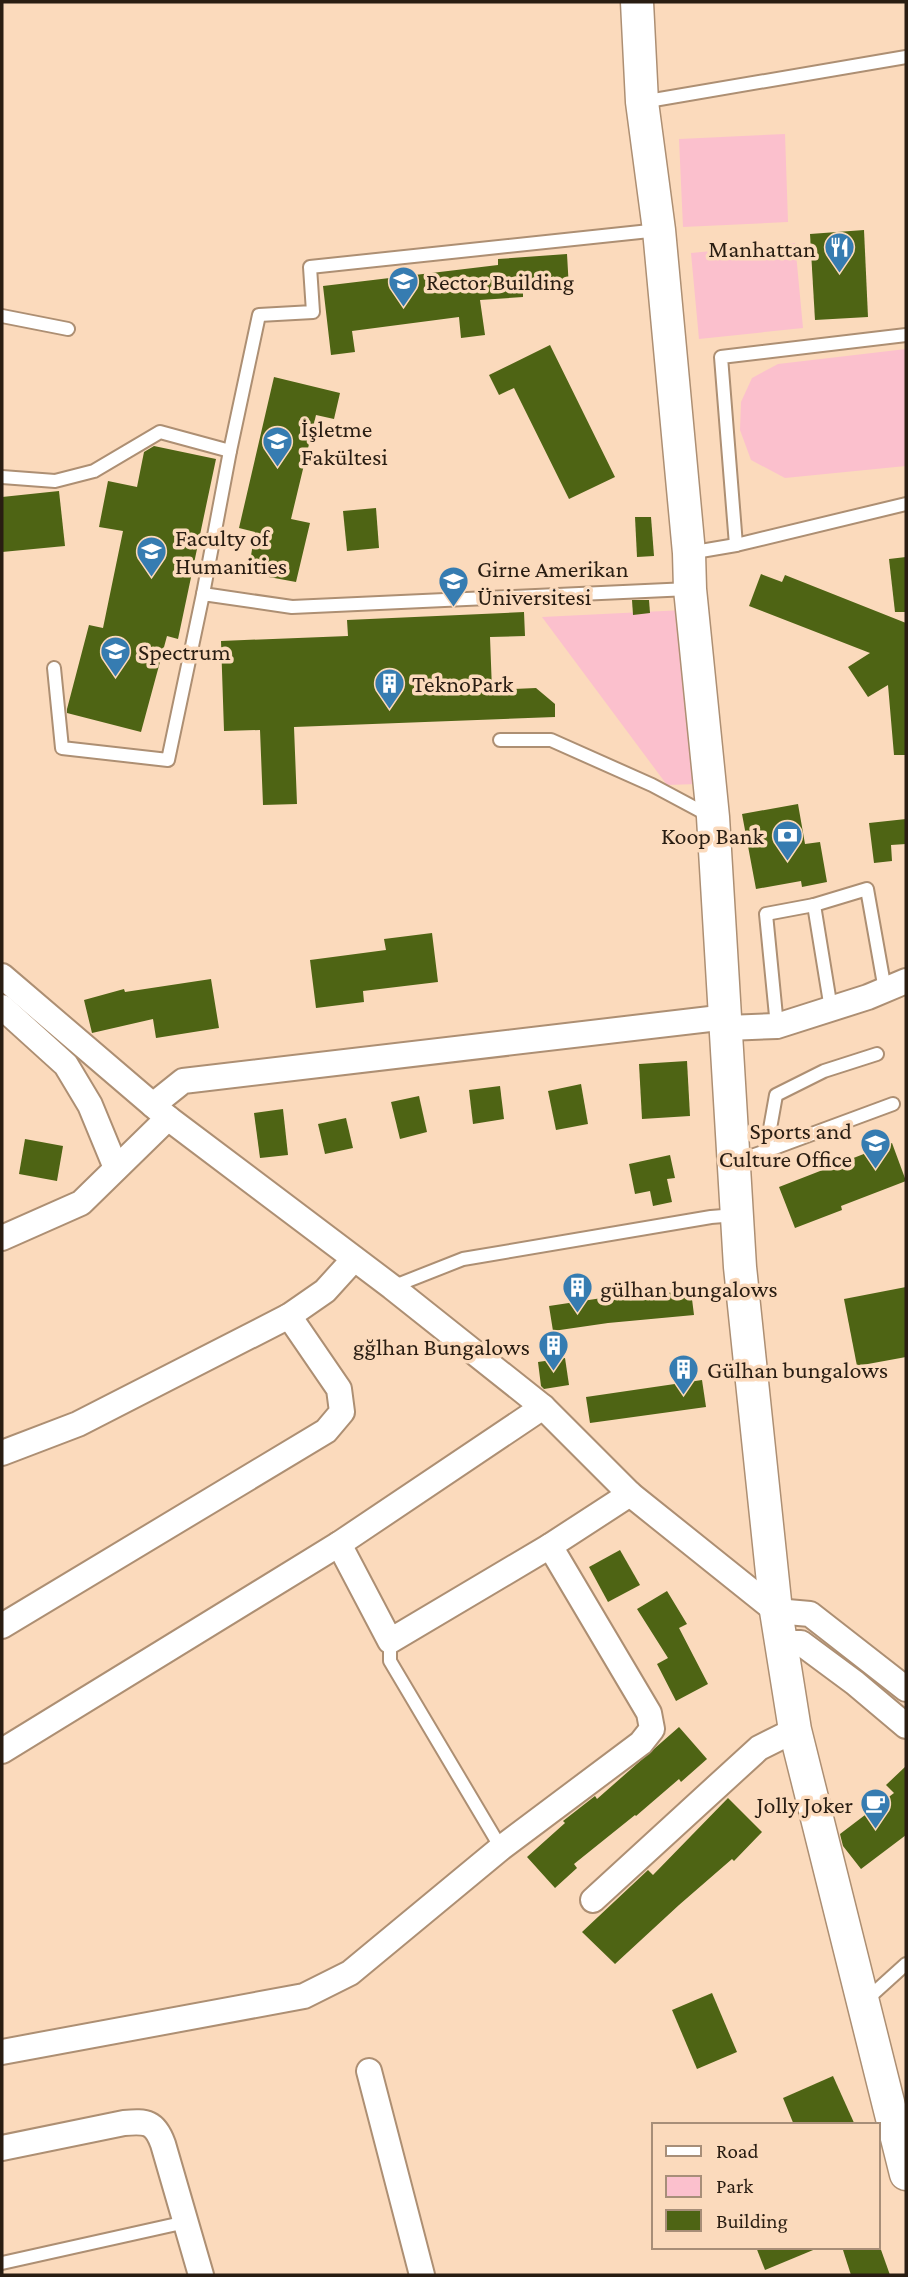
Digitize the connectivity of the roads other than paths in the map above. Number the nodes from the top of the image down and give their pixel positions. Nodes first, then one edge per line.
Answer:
1 (637, 2) edge
2 (657, 2) edge
3 (906, 57) edge
4 (642, 102) junction
5 (659, 230) junction
6 (2, 316) edge
7 (68, 328) dead end
8 (906, 335) edge
9 (230, 451) junction
10 (2, 477) edge
11 (906, 503) edge
12 (736, 545) junction
13 (690, 553) junction
14 (690, 589) junction
15 (204, 594) junction
16 (54, 668) dead end
17 (500, 740) dead end
18 (713, 817) junction
19 (814, 905) junction
20 (2, 976) edge
21 (896, 985) edge
22 (2, 1007) edge
23 (831, 1009) junction
24 (727, 1023) junction
25 (777, 1026) junction
26 (877, 1054) dead end
27 (893, 1104) dead end
28 (161, 1112) junction
29 (766, 1151) junction
30 (734, 1163) junction
31 (116, 1168) junction
32 (737, 1215) junction
33 (2, 1238) edge
34 (354, 1259) junction
35 (392, 1287) junction
36 (289, 1316) junction
37 (543, 1407) junction
38 (2, 1453) edge
39 (630, 1494) junction
40 (339, 1544) junction
41 (550, 1546) junction
42 (776, 1611) junction
43 (2, 1626) edge
44 (390, 1641) junction
45 (781, 1643) junction
46 (906, 1689) edge
47 (906, 1726) edge
48 (795, 1730) junction
49 (2, 1751) edge
50 (501, 1848) junction
51 (593, 1900) dead end
52 (906, 1965) edge
53 (862, 2003) junction
54 (2, 2052) edge
55 (369, 2071) dead end
56 (2, 2148) edge
57 (906, 2174) edge
58 (186, 2222) junction
59 (2, 2263) edge
60 (201, 2275) edge
61 (422, 2275) edge

1 - 4 street
2 - 4 street
3 - 4 lane
4 - 5 street
5 - 9 lane
5 - 13 street
6 - 7 lane
8 - 12 lane
9 - 10 lane
9 - 15 lane
11 - 12 lane
12 - 13 lane
13 - 14 street
14 - 15 lane
14 - 18 street
15 - 16 lane
17 - 18 lane
18 - 24 street
19 - 21 lane
19 - 23 lane
19 - 25 lane
20 - 28 street
21 - 23 street
22 - 31 street
23 - 25 street
24 - 25 street
24 - 28 street
24 - 30 street
26 - 29 lane
27 - 29 lane
28 - 31 street
28 - 34 street
29 - 30 lane
30 - 32 street
31 - 33 street
32 - 35 lane
32 - 42 street
34 - 35 street
34 - 36 street
35 - 37 street
36 - 38 street
36 - 43 street
37 - 39 street
37 - 40 street
39 - 41 street
39 - 42 street
40 - 44 street
40 - 49 street
41 - 44 street
41 - 50 street
42 - 45 street
42 - 46 street
44 - 50 lane
45 - 47 street
45 - 48 street
48 - 51 street
48 - 53 street
50 - 54 street
52 - 53 lane
53 - 57 street
55 - 61 street
56 - 58 street
58 - 59 lane
58 - 60 street

